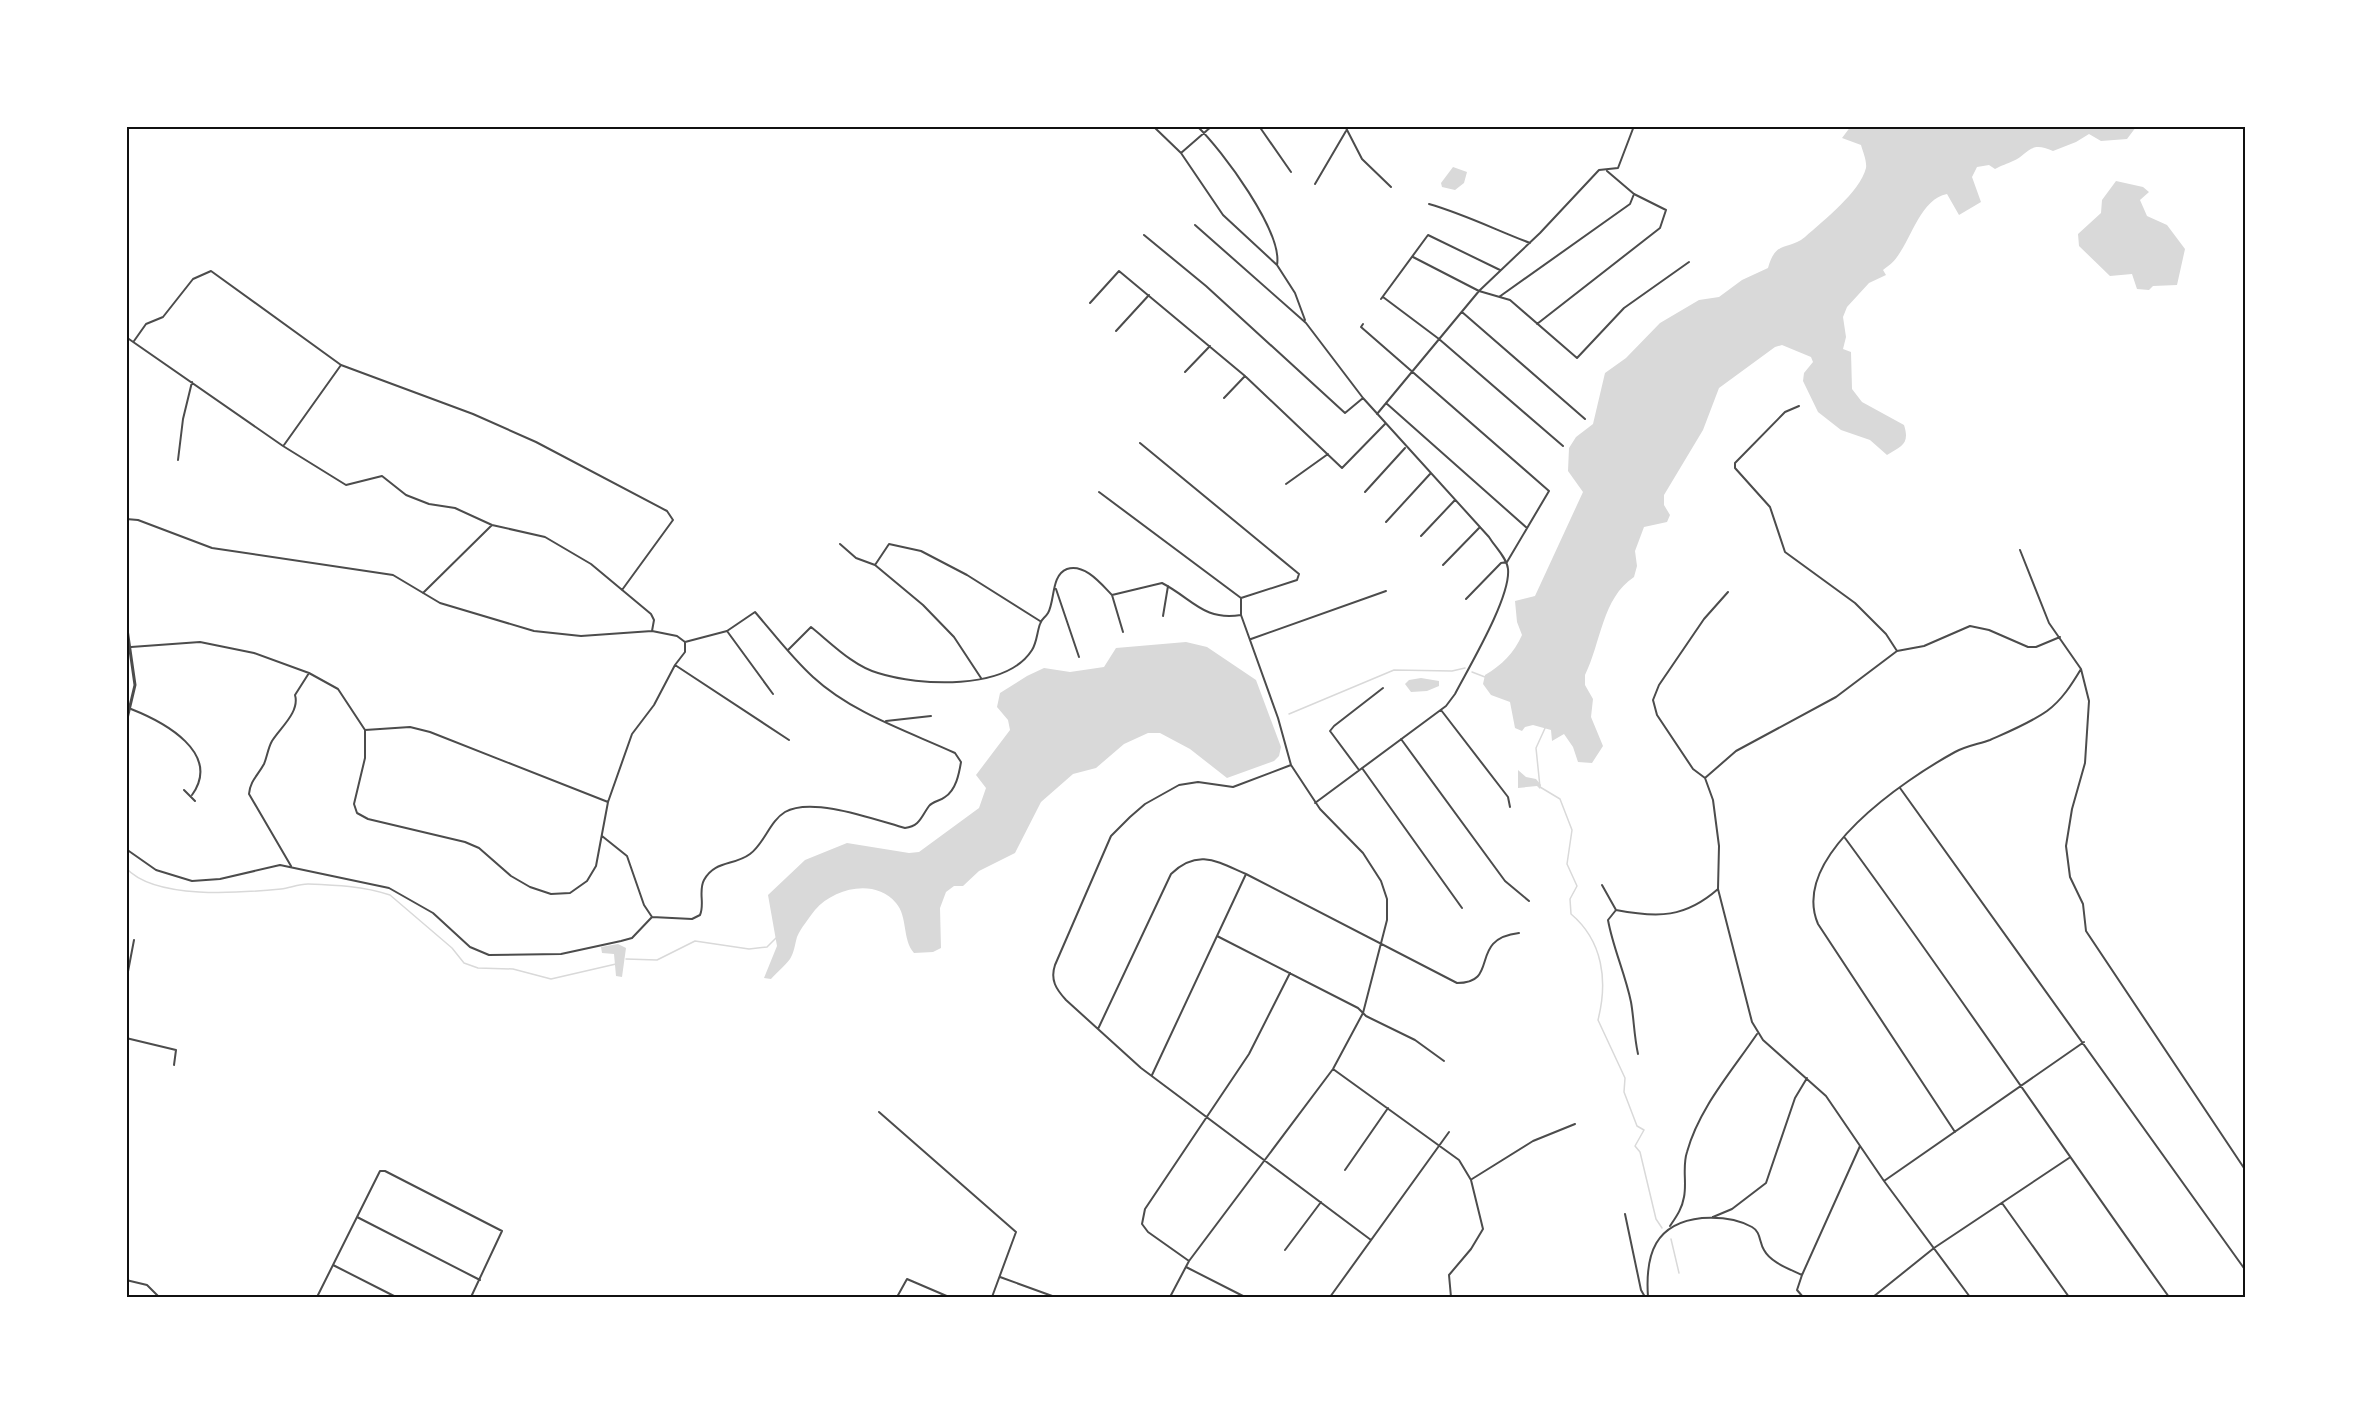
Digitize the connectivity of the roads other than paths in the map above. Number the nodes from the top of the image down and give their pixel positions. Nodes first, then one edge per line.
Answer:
1 (1153, 126) edge
2 (1197, 126) edge
3 (1212, 126) edge
4 (1259, 126) edge
5 (1345, 126) edge
6 (1634, 126) edge
7 (1346, 131) junction
8 (1204, 132) junction
9 (1181, 153) junction
10 (1606, 170) junction
11 (1291, 172) dead end
12 (1315, 184) dead end
13 (1391, 187) dead end
14 (1634, 194) junction
15 (1429, 204) dead end
16 (1195, 225) dead end
17 (1144, 235) dead end
18 (1530, 243) junction
19 (1413, 257) junction
20 (1689, 262) dead end
21 (1277, 266) junction
22 (1501, 270) junction
23 (1479, 291) junction
24 (1149, 295) junction
25 (1498, 297) junction
26 (1090, 303) dead end
27 (1462, 312) junction
28 (1306, 323) junction
29 (1363, 324) dead end
30 (1537, 324) junction
31 (1116, 330) dead end
32 (126, 337) edge
33 (1439, 339) junction
34 (134, 341) junction
35 (1210, 346) junction
36 (341, 365) junction
37 (1185, 372) dead end
38 (1412, 372) junction
39 (1245, 376) junction
40 (192, 382) junction
41 (1224, 398) dead end
42 (1362, 398) junction
43 (1386, 403) junction
44 (1799, 406) dead end
45 (1377, 414) junction
46 (1585, 419) dead end
47 (1385, 424) junction
48 (1140, 443) dead end
49 (283, 446) junction
50 (1563, 446) dead end
51 (1405, 448) junction
52 (1328, 454) junction
53 (178, 460) dead end
54 (1430, 474) junction
55 (1286, 484) dead end
56 (1099, 492) dead end
57 (1365, 492) dead end
58 (1455, 500) junction
59 (126, 519) edge
60 (1386, 522) dead end
61 (492, 525) junction
62 (1480, 527) junction
63 (1527, 528) junction
64 (1421, 536) dead end
65 (840, 544) dead end
66 (2020, 550) dead end
67 (1507, 562) junction
68 (874, 565) junction
69 (1443, 565) dead end
70 (1055, 586) junction
71 (1168, 586) junction
72 (622, 590) junction
73 (1386, 591) dead end
74 (1728, 592) dead end
75 (423, 593) junction
76 (1112, 596) junction
77 (1241, 598) junction
78 (1466, 599) dead end
79 (1241, 615) junction
80 (1163, 616) dead end
81 (1040, 621) junction
82 (126, 622) edge
83 (652, 631) junction
84 (727, 631) junction
85 (1123, 632) dead end
86 (127, 636) edge
87 (2060, 637) junction
88 (1251, 639) junction
89 (685, 642) junction
90 (131, 647) junction
91 (788, 650) junction
92 (1898, 651) junction
93 (1079, 657) dead end
94 (675, 665) junction
95 (2081, 669) junction
96 (309, 673) junction
97 (981, 678) junction
98 (1383, 688) dead end
99 (773, 694) dead end
100 (131, 709) junction
101 (1441, 710) junction
102 (931, 716) dead end
103 (884, 721) junction
104 (126, 723) edge
105 (365, 730) junction
106 (1401, 739) junction
107 (789, 740) dead end
108 (1291, 765) junction
109 (1360, 769) junction
110 (1705, 778) junction
111 (1900, 788) junction
112 (184, 790) dead end
113 (192, 795) junction
114 (195, 801) dead end
115 (608, 802) junction
116 (1316, 803) junction
117 (1510, 807) dead end
118 (602, 836) junction
119 (1845, 838) junction
120 (126, 849) edge
121 (291, 866) junction
122 (1246, 874) junction
123 (1602, 885) dead end
124 (1718, 889) junction
125 (1529, 901) dead end
126 (1462, 908) dead end
127 (1616, 910) junction
128 (652, 917) junction
129 (1519, 933) dead end
130 (1217, 936) junction
131 (134, 940) dead end
132 (1382, 944) junction
133 (1290, 973) junction
134 (126, 982) edge
135 (1363, 1013) junction
136 (1098, 1029) junction
137 (1758, 1033) junction
138 (126, 1038) edge
139 (2084, 1042) junction
140 (1638, 1054) dead end
141 (1444, 1061) dead end
142 (174, 1065) dead end
143 (1333, 1069) junction
144 (1152, 1075) junction
145 (1807, 1078) junction
146 (2019, 1087) junction
147 (1388, 1108) junction
148 (879, 1112) dead end
149 (1208, 1117) junction
150 (1575, 1124) dead end
151 (1449, 1132) dead end
152 (1955, 1132) junction
153 (1440, 1143) junction
154 (1860, 1146) junction
155 (2069, 1158) junction
156 (1266, 1160) junction
157 (1345, 1170) dead end
158 (2246, 1171) edge
159 (1471, 1180) junction
160 (1884, 1181) junction
161 (1321, 1202) junction
162 (2002, 1203) junction
163 (1625, 1215) dead end
164 (357, 1217) junction
165 (1713, 1217) junction
166 (1670, 1226) junction
167 (1371, 1240) junction
168 (1934, 1248) junction
169 (1285, 1250) dead end
170 (1189, 1261) junction
171 (333, 1265) junction
172 (1185, 1266) junction
173 (2246, 1271) edge
174 (1802, 1275) junction
175 (1000, 1277) junction
176 (126, 1280) edge
177 (480, 1280) junction
178 (159, 1297) edge
179 (317, 1297) edge
180 (396, 1297) edge
181 (471, 1297) edge
182 (897, 1297) edge
183 (949, 1297) edge
184 (992, 1297) edge
185 (1055, 1297) edge
186 (1170, 1297) edge
187 (1245, 1297) edge
188 (1330, 1297) edge
189 (1451, 1297) edge
190 (1647, 1297) edge
191 (1803, 1297) edge
192 (1873, 1297) edge
193 (1970, 1297) edge
194 (2069, 1297) edge
195 (2169, 1297) edge

1 - 9 street
2 - 8 street
3 - 8 street
4 - 11 street
5 - 7 street
6 - 10 street
7 - 12 street
7 - 13 street
8 - 9 street
8 - 21 street
9 - 21 street
10 - 14 street
10 - 18 street
14 - 25 street
14 - 30 street
15 - 18 street
16 - 28 street
17 - 42 street
18 - 22 street
19 - 22 street
19 - 23 street
19 - 33 street
20 - 30 street
21 - 28 street
22 - 23 street
23 - 25 street
23 - 27 street
24 - 26 street
24 - 31 street
24 - 35 street
25 - 30 street
27 - 33 street
27 - 46 street
28 - 42 street
29 - 38 street
32 - 34 street
33 - 38 street
33 - 50 street
34 - 36 street
34 - 40 street
35 - 37 street
35 - 39 street
36 - 49 street
36 - 72 street
38 - 43 street
38 - 63 street
39 - 41 street
39 - 52 street
40 - 49 street
40 - 53 street
42 - 45 street
43 - 45 street
43 - 63 street
44 - 92 street
45 - 47 street
47 - 51 street
47 - 52 street
48 - 77 street
49 - 61 street
51 - 54 street
51 - 57 street
52 - 55 street
54 - 58 street
54 - 60 street
56 - 77 street
58 - 62 street
58 - 64 street
59 - 75 street
61 - 72 street
61 - 75 street
62 - 67 street
62 - 69 street
63 - 67 street
65 - 68 street
66 - 87 street
67 - 78 street
67 - 101 street
68 - 81 street
68 - 97 street
70 - 76 street
70 - 81 street
70 - 93 street
71 - 76 street
71 - 79 street
71 - 80 street
72 - 83 street
73 - 88 street
74 - 110 street
75 - 83 street
76 - 85 street
77 - 79 street
79 - 88 street
81 - 97 street
82 - 86 street
83 - 89 street
84 - 89 street
84 - 91 street
84 - 99 street
86 - 90 street
87 - 92 street
87 - 95 street
88 - 108 street
89 - 94 street
90 - 96 street
90 - 100 street
91 - 97 street
91 - 103 street
92 - 110 street
94 - 107 street
94 - 115 street
95 - 111 street
95 - 158 street
96 - 105 street
96 - 121 street
98 - 109 street
100 - 104 street
100 - 113 street
101 - 106 street
101 - 117 street
102 - 103 street
103 - 128 street
105 - 115 street
105 - 118 street
106 - 109 street
106 - 125 street
108 - 116 street
108 - 136 street
109 - 116 street
109 - 126 street
110 - 124 street
111 - 119 street
111 - 139 street
112 - 113 street
113 - 114 street
115 - 118 street
116 - 132 street
118 - 128 street
119 - 146 street
119 - 152 street
120 - 121 street
121 - 128 street
122 - 130 street
122 - 132 street
122 - 136 street
123 - 127 street
124 - 127 street
124 - 137 street
127 - 140 street
129 - 132 street
130 - 133 street
130 - 144 street
131 - 134 street
132 - 135 street
133 - 135 street
133 - 149 street
135 - 141 street
135 - 143 street
136 - 144 street
137 - 145 street
137 - 166 street
138 - 142 street
139 - 146 street
139 - 173 street
143 - 147 street
143 - 156 street
144 - 149 street
145 - 154 street
145 - 165 street
146 - 152 street
146 - 155 street
147 - 153 street
147 - 157 street
148 - 175 street
149 - 156 street
149 - 170 street
150 - 159 street
151 - 153 street
152 - 160 street
153 - 159 street
153 - 167 street
154 - 160 street
154 - 174 street
155 - 162 street
155 - 195 street
156 - 161 street
156 - 170 street
159 - 189 street
160 - 168 street
161 - 167 street
161 - 169 street
162 - 168 street
162 - 194 street
163 - 190 street
164 - 171 street
164 - 177 street
164 - 177 street
165 - 166 street
165 - 174 street
166 - 190 street
167 - 188 street
168 - 192 street
168 - 193 street
170 - 172 street
171 - 179 street
171 - 180 street
172 - 186 street
172 - 187 street
174 - 191 street
175 - 184 street
175 - 185 street
176 - 178 street
177 - 181 street
182 - 183 street

